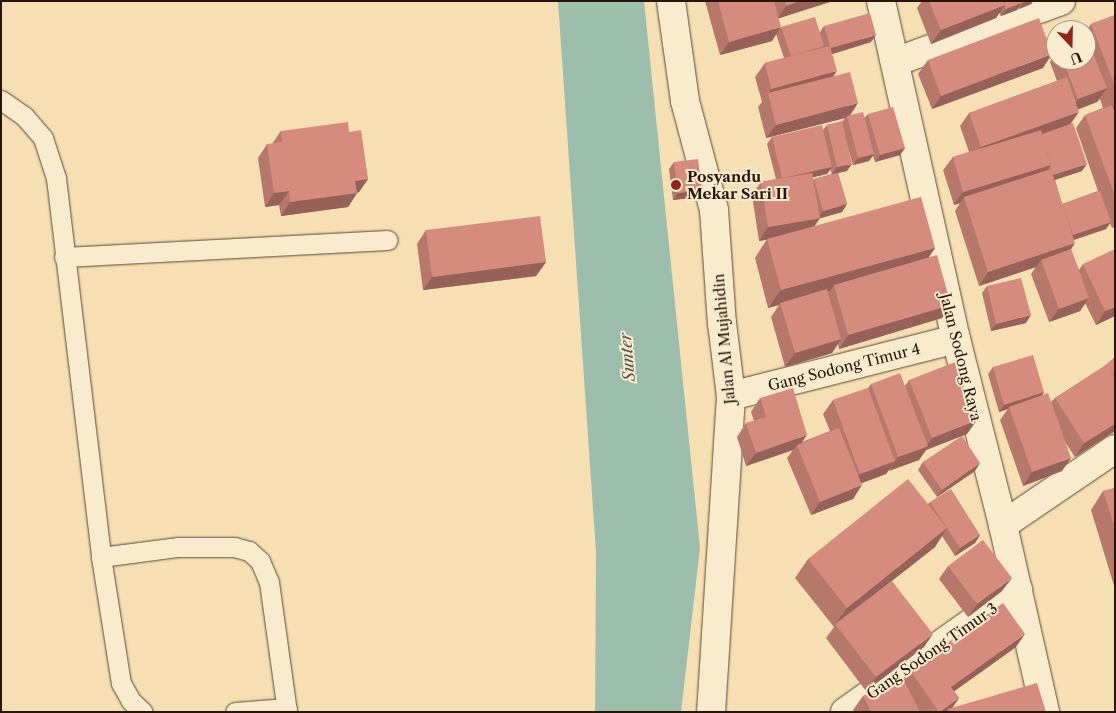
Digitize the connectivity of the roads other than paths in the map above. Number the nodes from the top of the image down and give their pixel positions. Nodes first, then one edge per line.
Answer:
1 (671, 1) edge
2 (881, 1) edge
3 (1061, 1) edge
4 (895, 62) junction
5 (1, 100) edge
6 (388, 240) dead end
7 (64, 257) junction
8 (956, 338) junction
9 (731, 396) junction
10 (1115, 449) edge
11 (1004, 525) junction
12 (101, 558) junction
13 (1018, 590) junction
14 (287, 710) edge
15 (143, 712) edge
16 (235, 712) edge
17 (711, 712) edge
18 (845, 712) edge
19 (1045, 712) edge

1 - 9 street, Jalan Al Mujahidin
2 - 4 street, Jalan Sodong Raya
3 - 4 street
4 - 8 street, Jalan Sodong Raya
5 - 7 lane
6 - 7 lane
7 - 12 lane
8 - 9 street, Gang Sodong Timur 4
8 - 11 street, Jalan Sodong Raya
9 - 17 street, Jalan Al Mujahidin
10 - 11 street
11 - 13 street, Jalan Sodong Raya
12 - 14 lane
12 - 15 lane
13 - 18 street, Gang Sodong Timur 3
13 - 19 street, Jalan Sodong Raya
14 - 16 lane

